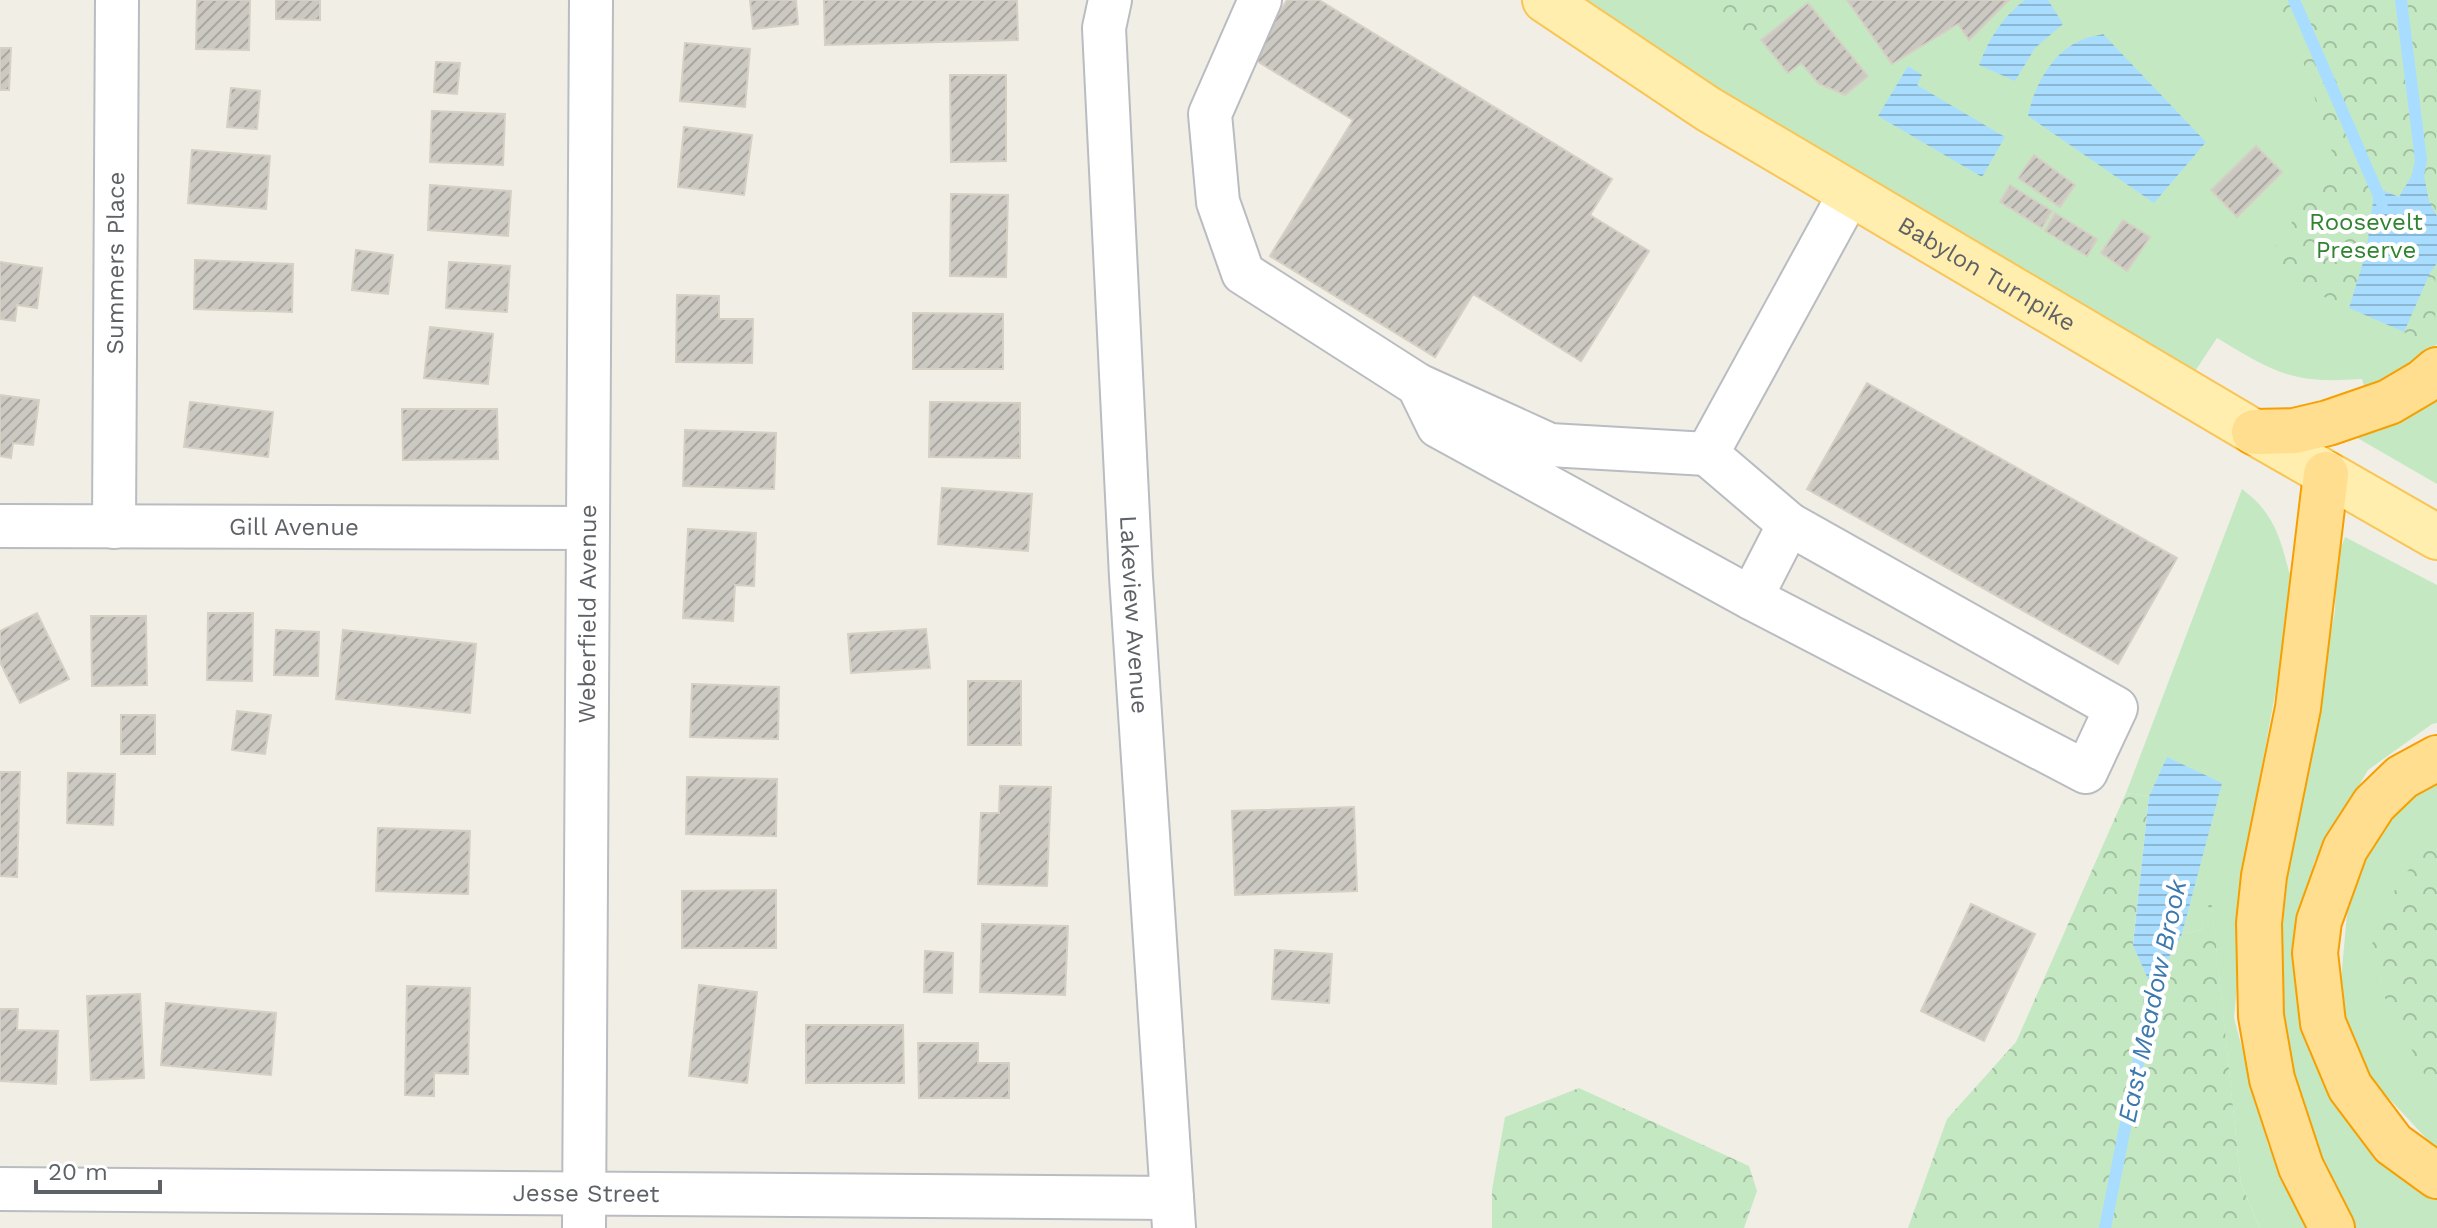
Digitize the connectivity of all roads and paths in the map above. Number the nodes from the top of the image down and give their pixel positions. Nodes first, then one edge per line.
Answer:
1 (117, 0) edge
2 (591, 0) edge
3 (1110, 0) edge
4 (1260, 0) edge
5 (1545, 0) edge
6 (1850, 193) junction
7 (2437, 370) edge
8 (1418, 385) junction
9 (2254, 432) junction
10 (1707, 454) junction
11 (2326, 474) junction
12 (1789, 524) junction
13 (0, 526) edge
14 (114, 527) junction
15 (587, 528) junction
16 (2437, 537) edge
17 (1751, 598) junction
18 (2437, 758) edge
19 (2437, 1176) edge
20 (0, 1189) edge
21 (584, 1211) edge
22 (1173, 1213) edge
23 (2332, 1228) edge

1 - 14 street, Summers Place
2 - 15 street, Weberfield Avenue
3 - 22 street, Lakeview Avenue
4 - 8 street
5 - 6 main road, Babylon Turnpike
6 - 9 main road, Babylon Turnpike
6 - 10 street
7 - 9 highway
8 - 10 street
8 - 17 street
9 - 11 main road, Babylon Turnpike
10 - 12 street
11 - 16 main road, Babylon Turnpike
11 - 23 highway
12 - 17 street
12 - 17 street
13 - 14 street, Gill Avenue
14 - 15 street, Gill Avenue
15 - 21 street, Weberfield Avenue
18 - 19 highway
20 - 21 street, Jesse Street
21 - 22 street, Jesse Street

